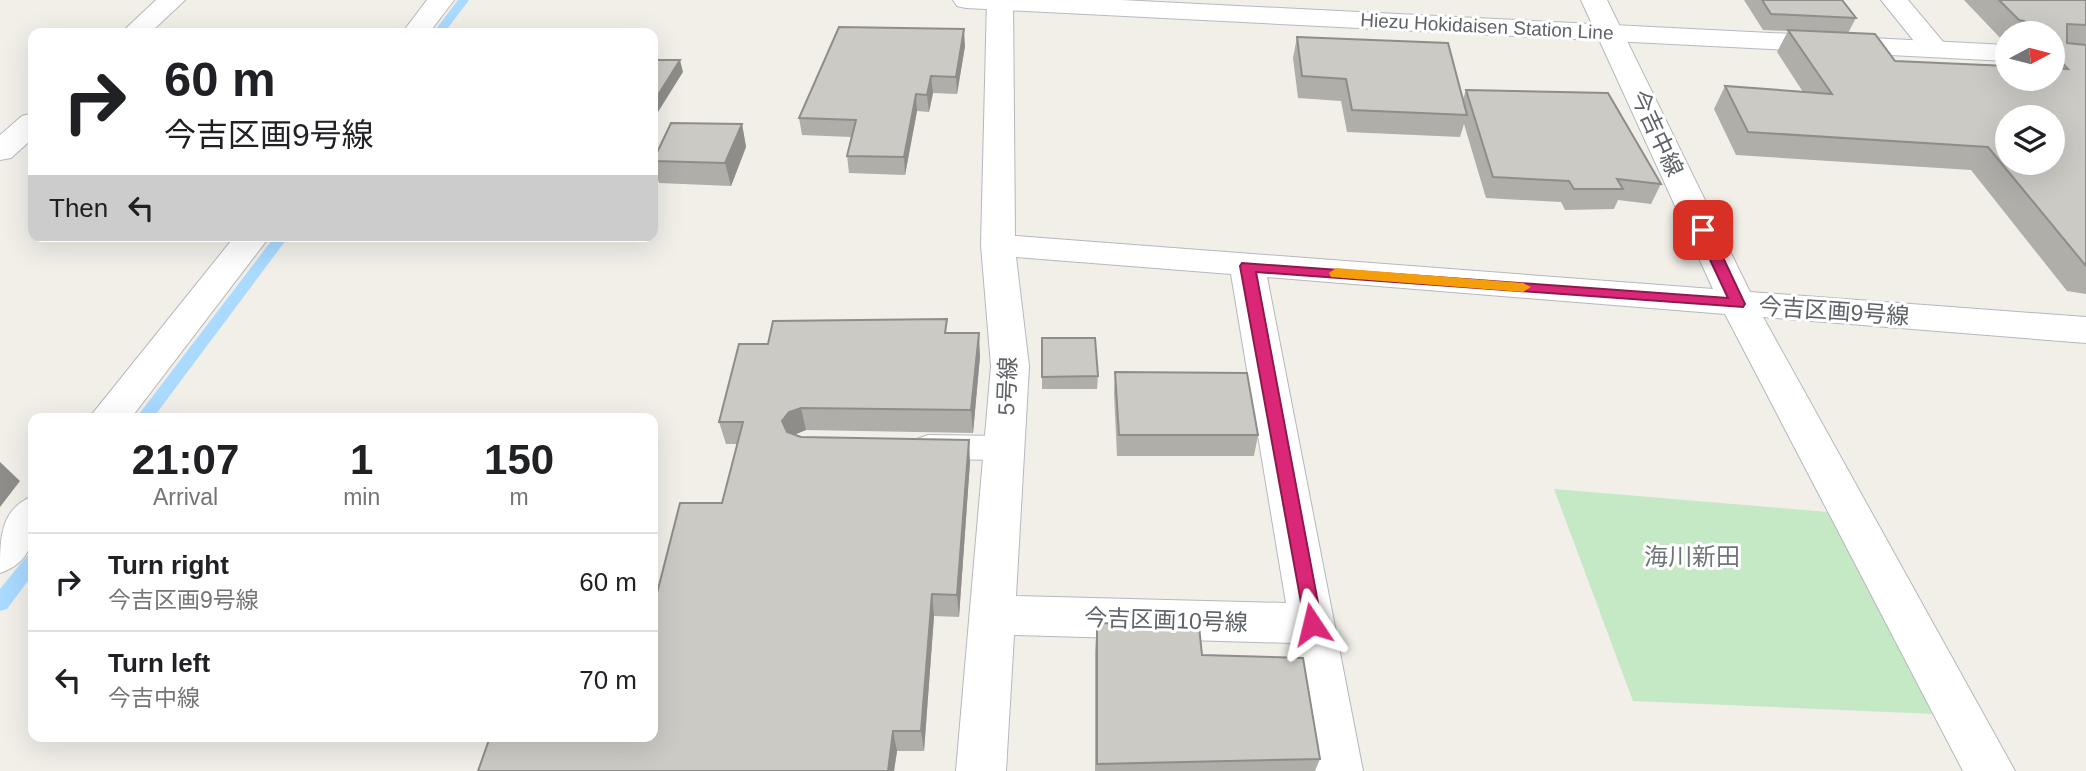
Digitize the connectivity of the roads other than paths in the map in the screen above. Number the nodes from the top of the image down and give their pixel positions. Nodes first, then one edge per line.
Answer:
1 (172, 0) edge
2 (441, 0) edge
3 (1594, 0) edge
4 (1894, 0) edge
5 (988, 1) edge
6 (140, 28) edge
7 (419, 28) edge
8 (1609, 32) junction
9 (1936, 50) junction
10 (1995, 52) edge
11 (28, 126) edge
12 (0, 151) edge
13 (248, 242) edge
14 (998, 245) junction
15 (1247, 266) junction
16 (1738, 304) junction
17 (2086, 330) edge
18 (113, 413) edge
19 (898, 446) edge
20 (1004, 449) junction
21 (28, 519) edge
22 (0, 555) edge
23 (992, 615) junction
24 (1312, 624) junction
25 (981, 771) edge
26 (1338, 771) edge
27 (1990, 771) edge

1 - 6 street
2 - 7 street
3 - 8 street, 今吉中線
4 - 9 street
5 - 8 street, Hiezu Hokidaisen Station Line
5 - 14 street, 5号線
8 - 9 street, Hiezu Hokidaisen Station Line
8 - 16 street, 今吉中線
9 - 10 street, Hiezu Hokidaisen Station Line
11 - 12 street
13 - 18 street
14 - 15 street, 今吉区画9号線
14 - 20 street, 5号線
15 - 16 street, 今吉区画9号線
15 - 24 street
16 - 17 street, 今吉区画9号線
16 - 27 street, 今吉中線
19 - 20 lane
20 - 23 street, 5号線
21 - 22 street
23 - 24 street, 今吉区画10号線
23 - 25 street, 5号線
24 - 26 street

